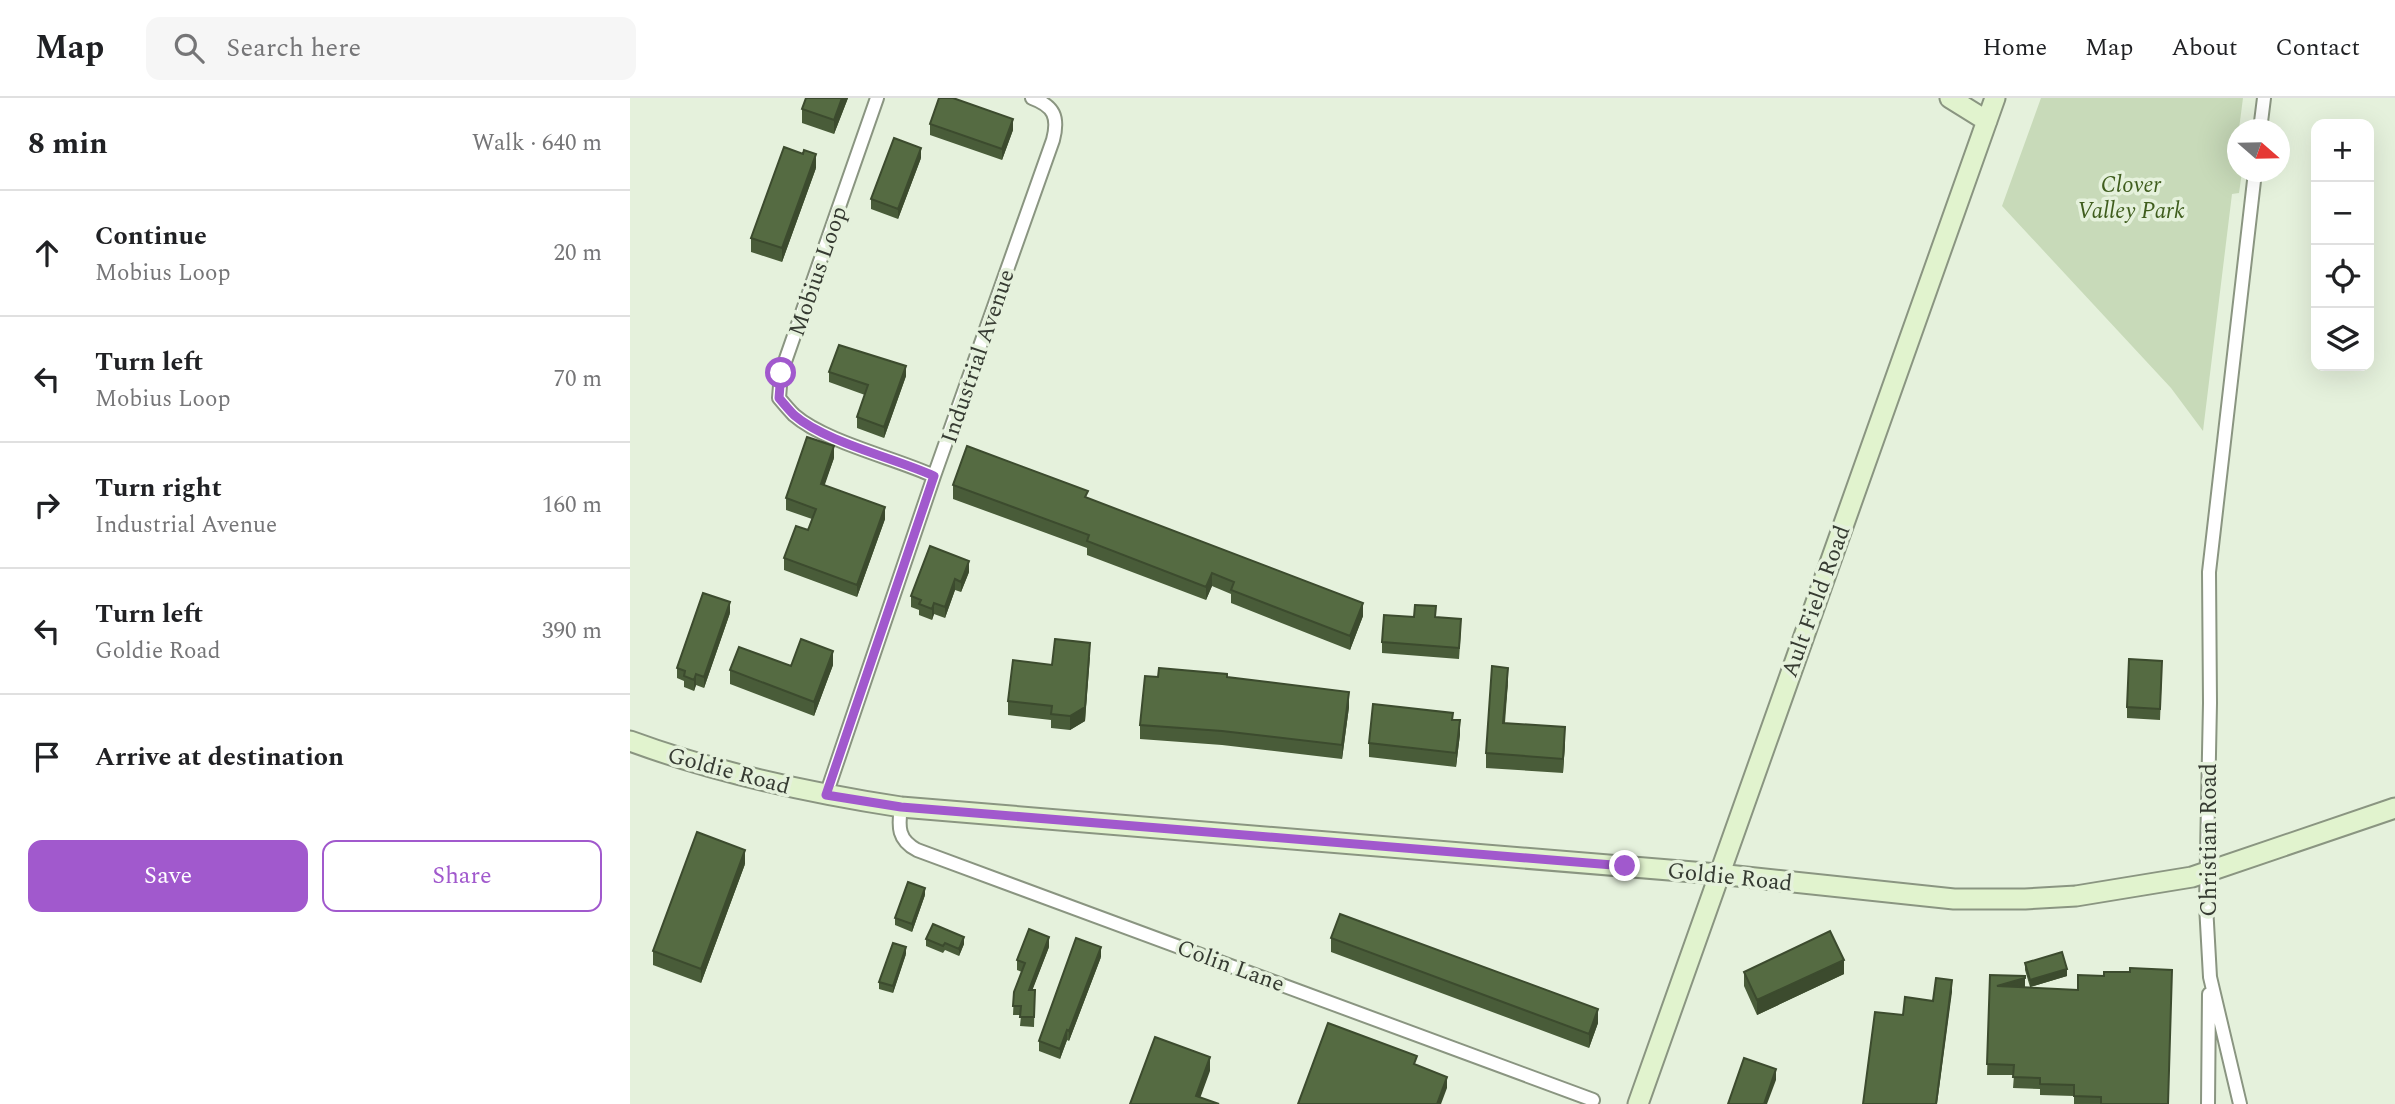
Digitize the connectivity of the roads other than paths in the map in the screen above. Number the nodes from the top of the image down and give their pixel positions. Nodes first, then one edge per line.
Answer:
1 (877, 98) edge
2 (1032, 98) edge
3 (1950, 98) edge
4 (1995, 98) edge
5 (2264, 98) edge
6 (2261, 119) edge
7 (1987, 121) junction
8 (2254, 182) edge
9 (934, 476) junction
10 (630, 741) edge
11 (826, 795) junction
12 (901, 807) junction
13 (2395, 808) edge
14 (2208, 872) junction
15 (1718, 874) junction
16 (2210, 977) junction
17 (1593, 1100) dead end
18 (1638, 1104) edge
19 (2208, 1104) edge
20 (2240, 1104) edge

1 - 9 street, Mobius Loop
2 - 9 street, Industrial Avenue
3 - 7 street
4 - 7 street, Ault Field Road
5 - 6 street
7 - 15 street, Ault Field Road
8 - 14 street, Christian Road
9 - 11 street, Industrial Avenue
10 - 11 street, Goldie Road
11 - 12 street, Goldie Road
12 - 15 street, Goldie Road
12 - 17 street, Colin Lane
13 - 14 street, Goldie Road
14 - 15 street, Goldie Road
14 - 16 street, Christian Road
15 - 18 street, Ault Field Road
16 - 19 street
16 - 20 street, Christian Road

